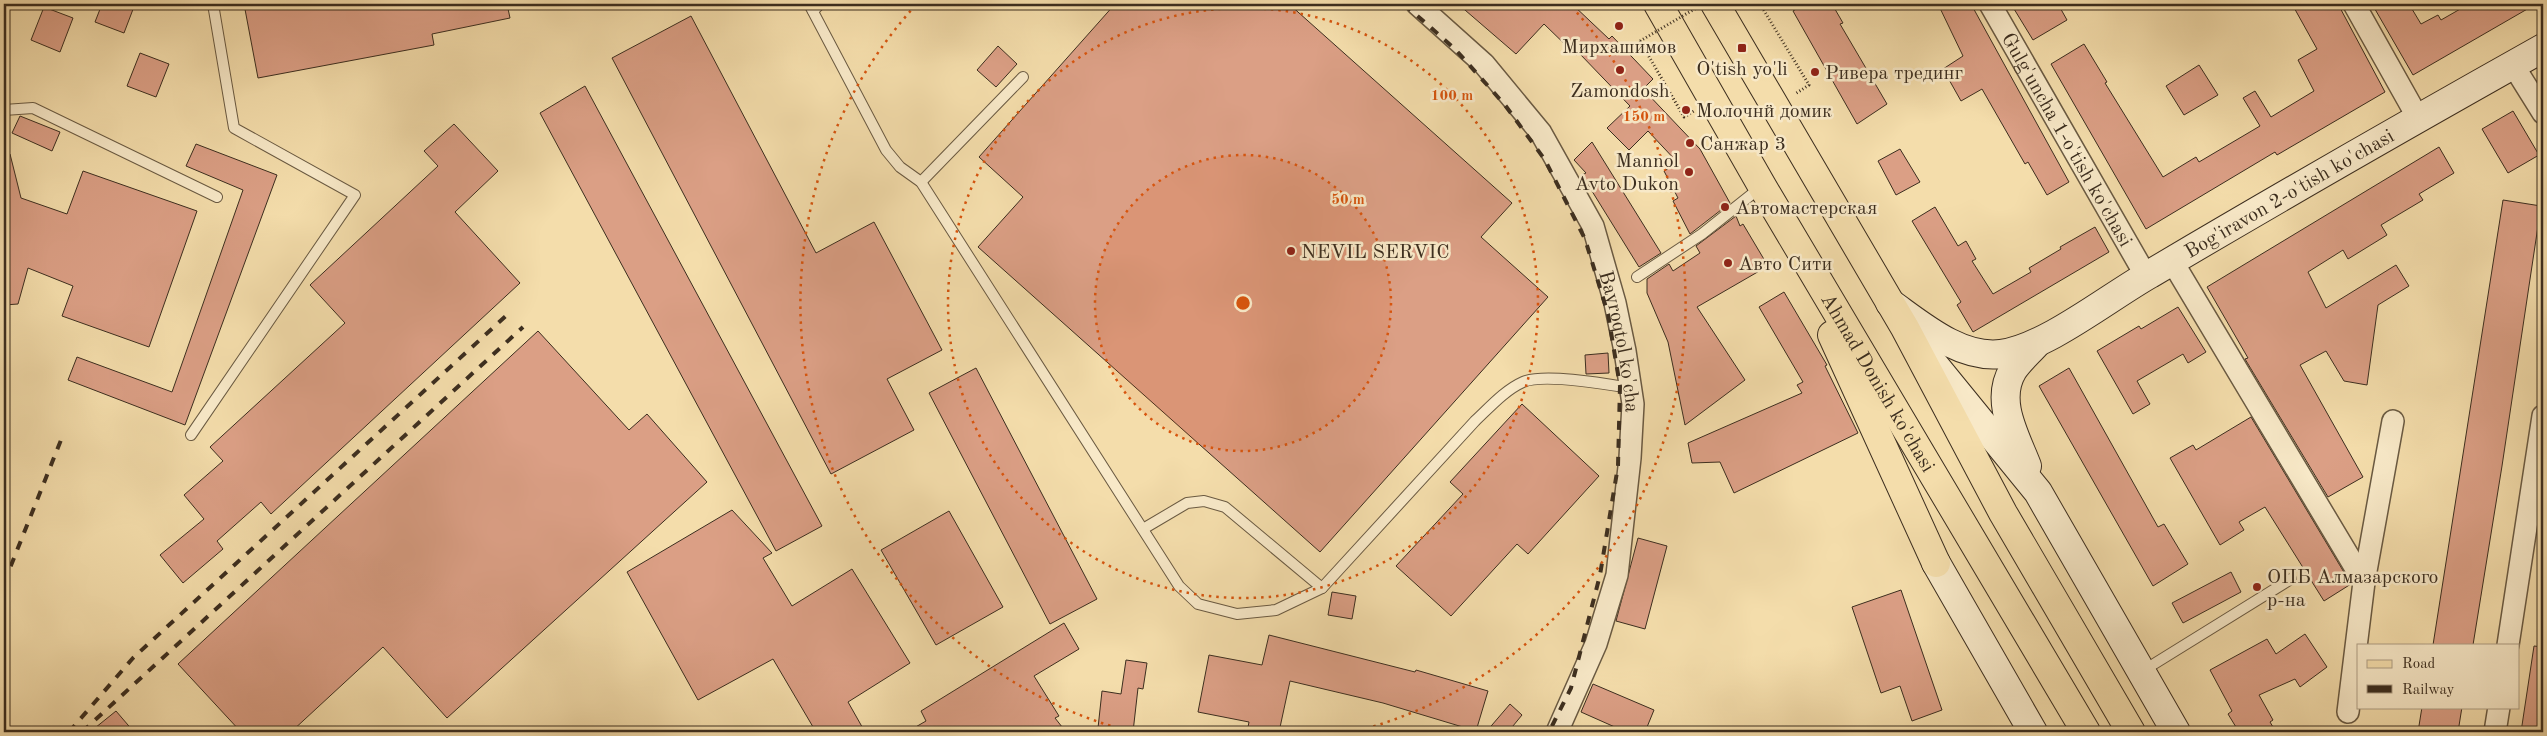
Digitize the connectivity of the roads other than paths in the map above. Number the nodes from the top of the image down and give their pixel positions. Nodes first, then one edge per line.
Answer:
1 (213, 4) edge
2 (1417, 4) edge
3 (1658, 4) edge
4 (1715, 4) edge
5 (1990, 4) edge
6 (2354, 4) edge
7 (814, 6) edge
8 (2543, 48) edge
9 (2513, 65) junction
10 (1023, 77) dead end
11 (4, 110) edge
12 (2543, 113) edge
13 (2418, 118) junction
14 (921, 182) junction
15 (1762, 186) junction
16 (217, 197) dead end
17 (2172, 261) junction
18 (2146, 276) junction
19 (1637, 277) dead end
20 (1890, 303) junction
21 (1905, 328) junction
22 (2037, 343) junction
23 (1630, 388) junction
24 (2543, 416) edge
25 (2393, 421) dead end
26 (191, 434) dead end
27 (2038, 492) junction
28 (1143, 529) junction
29 (1936, 562) joint
30 (2291, 579) dead end
31 (2364, 582) junction
32 (1322, 588) junction
33 (2508, 644) edge
34 (2141, 672) junction
35 (2498, 708) edge
36 (2348, 712) dead end
37 (1557, 732) edge
38 (2034, 732) edge
39 (2086, 732) edge
40 (2131, 732) edge
41 (2176, 732) edge
42 (2495, 732) edge

1 - 26 lane
2 - 23 street, Bayroqtol ko'cha
3 - 15 main road, Ahmad Donish ko'chasi
4 - 20 main road
5 - 18 street, Gulg'uncha 1-o'tish ko'chasi
6 - 13 street
7 - 14 lane
8 - 9 street, Bog'iravon 2-o'tish ko'chasi
9 - 12 street
9 - 13 street, Bog'iravon 2-o'tish ko'chasi
10 - 14 lane
11 - 16 lane
13 - 17 street, Bog'iravon 2-o'tish ko'chasi
14 - 28 lane
15 - 19 lane
15 - 29 main road
15 - 39 main road, Ahmad Donish ko'chasi
17 - 18 street, Bog'iravon 2-o'tish ko'chasi
17 - 31 street
18 - 22 street, Bog'iravon 2-o'tish ko'chasi
20 - 21 main road
20 - 22 street, Bog'iravon 2-o'tish ko'chasi
21 - 27 street
21 - 40 main road
22 - 27 street, Bog'iravon 2-o'tish ko'chasi
23 - 32 lane
23 - 37 street, Bayroqtol ko'cha
24 - 33 street
25 - 31 street
27 - 34 street
28 - 32 lane
28 - 32 lane
29 - 38 street
30 - 34 lane
31 - 36 street
34 - 41 street
35 - 42 street

